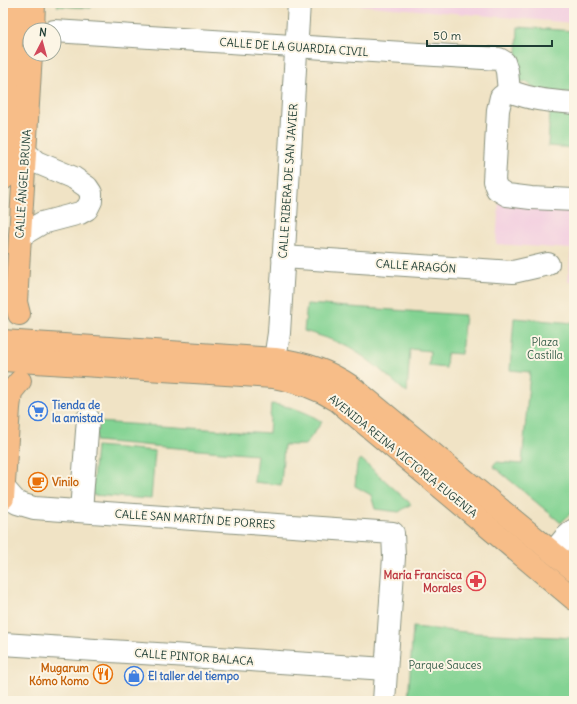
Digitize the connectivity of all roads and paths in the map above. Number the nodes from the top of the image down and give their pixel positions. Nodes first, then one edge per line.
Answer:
1 (14, 3) edge
2 (34, 3) edge
3 (299, 3) edge
4 (38, 22) edge
5 (62, 31) edge
6 (297, 46) junction
7 (31, 62) edge
8 (509, 91) junction
9 (574, 103) edge
10 (25, 152) junction
11 (3, 179) edge
12 (574, 200) edge
13 (20, 236) junction
14 (283, 257) junction
15 (548, 264) dead end
16 (11, 313) edge
17 (3, 341) edge
18 (39, 353) junction
19 (275, 359) junction
20 (3, 360) edge
21 (11, 383) edge
22 (88, 418) dead end
23 (3, 493) edge
24 (81, 511) junction
25 (574, 530) edge
26 (553, 552) junction
27 (574, 570) edge
28 (574, 599) edge
29 (3, 644) edge
30 (386, 669) junction
31 (384, 701) edge

1 - 11 main road, CALLE ÁNGEL BRUNA
2 - 4 main road
3 - 6 street, CALLE RIBERA DE SAN JAVIER
5 - 6 street, CALLE DE LA GUARDIA CIVIL
6 - 8 street, CALLE DE LA GUARDIA CIVIL
6 - 14 street, CALLE RIBERA DE SAN JAVIER
7 - 10 main road, CALLE ÁNGEL BRUNA
8 - 9 street
8 - 12 street
10 - 13 main road, CALLE ÁNGEL BRUNA
10 - 13 street
13 - 16 main road, CALLE ÁNGEL BRUNA
14 - 15 street, CALLE ARAGÓN
14 - 19 street, CALLE RIBERA DE SAN JAVIER
16 - 18 main road, CALLE ÁNGEL BRUNA
17 - 18 main road, AVENIDA REINA VICTORIA EUGENIA
18 - 19 main road, AVENIDA REINA VICTORIA EUGENIA
18 - 20 main road, AVENIDA REINA VICTORIA EUGENIA
18 - 21 main road
18 - 28 main road, AVENIDA REINA VICTORIA EUGENIA
19 - 26 main road, AVENIDA REINA VICTORIA EUGENIA
21 - 23 main road
22 - 24 street
23 - 24 street, CALLE SAN MARTÍN DE PORRES
24 - 30 street, CALLE SAN MARTÍN DE PORRES
25 - 26 street
26 - 27 main road, AVENIDA REINA VICTORIA EUGENIA
29 - 30 street, CALLE PINTOR BALACA
30 - 31 street

